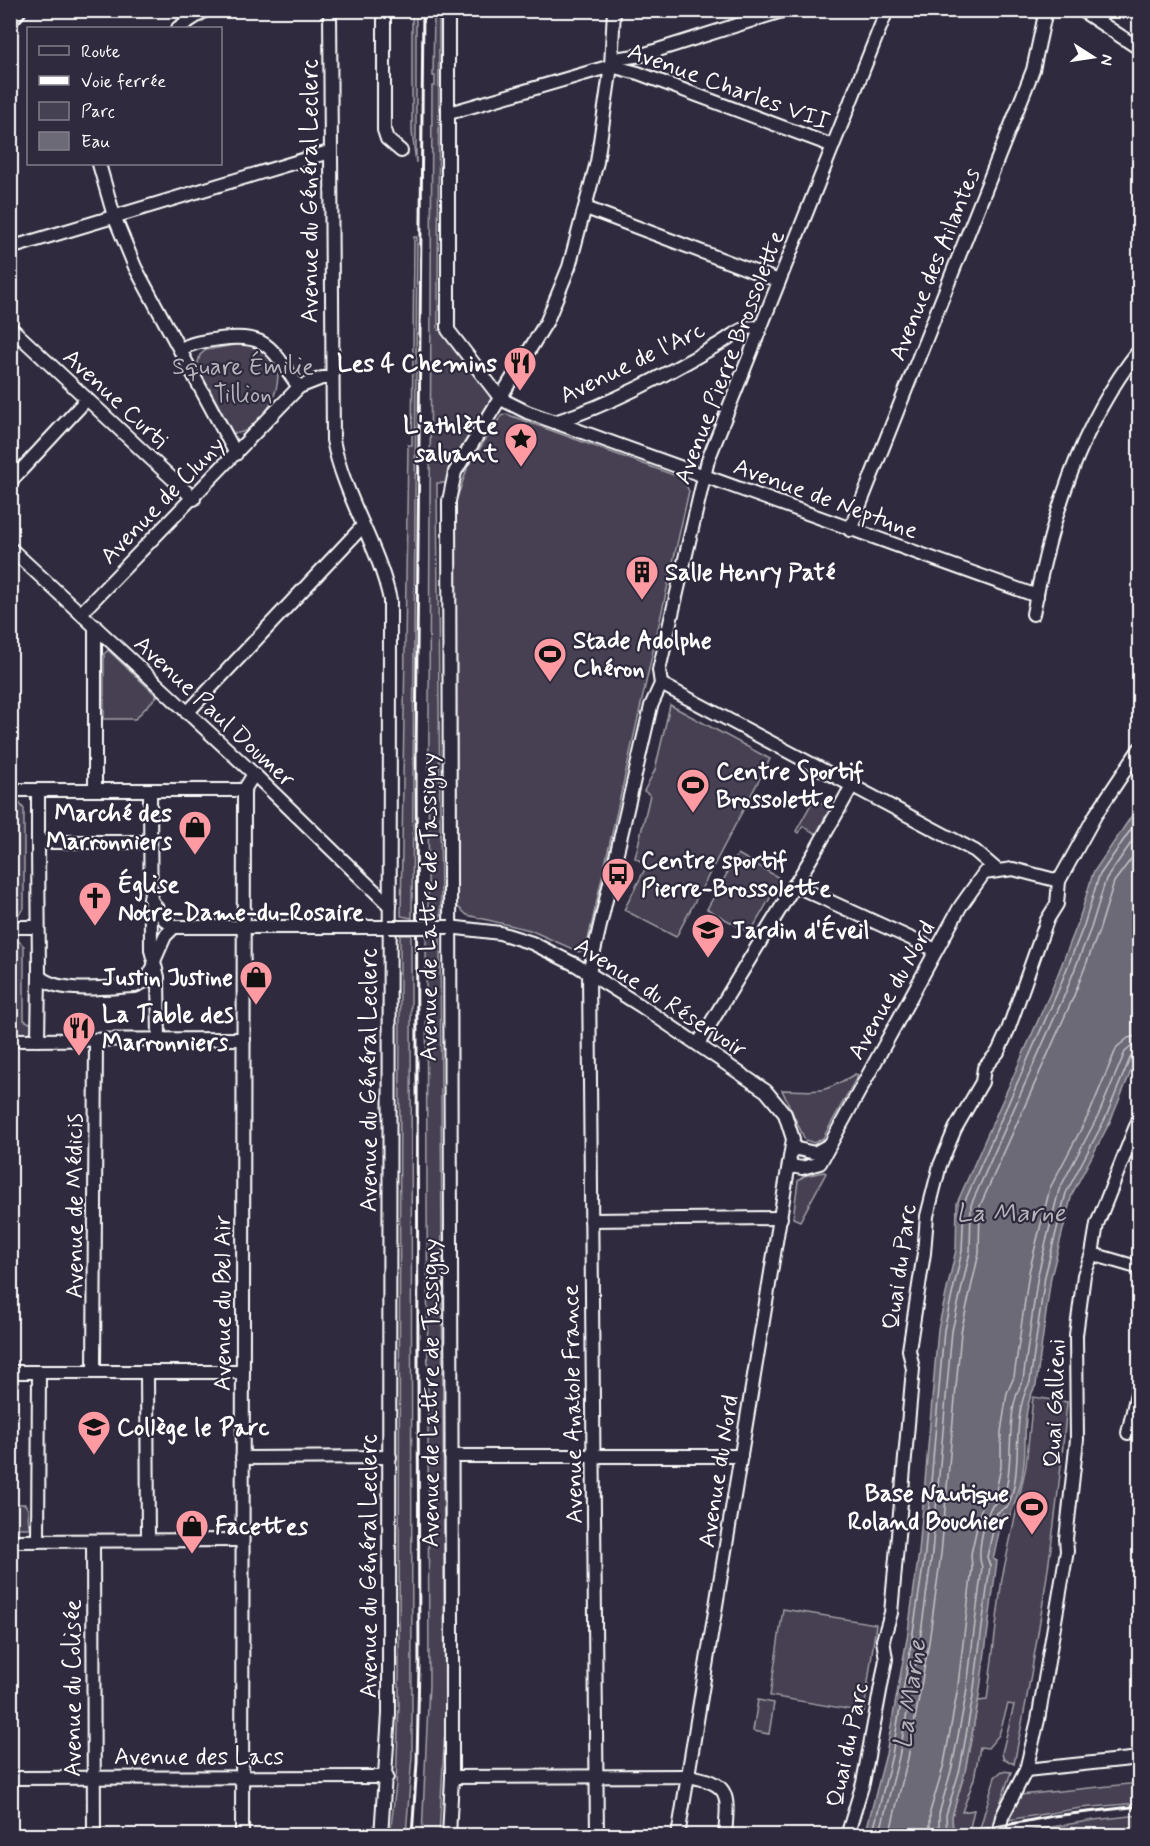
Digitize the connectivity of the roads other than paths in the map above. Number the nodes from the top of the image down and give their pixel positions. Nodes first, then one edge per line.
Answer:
1 (18, 10) edge
2 (206, 10) edge
3 (330, 10) edge
4 (384, 10) edge
5 (448, 10) edge
6 (614, 10) edge
7 (785, 10) edge
8 (887, 10) edge
9 (1046, 10) edge
10 (1082, 10) edge
11 (10, 19) edge
12 (180, 27) edge
13 (1140, 49) edge
14 (634, 56) junction
15 (611, 66) junction
16 (638, 73) junction
17 (449, 113) junction
18 (833, 146) junction
19 (401, 151) dead end
20 (329, 152) junction
21 (99, 165) edge
22 (586, 208) junction
23 (114, 216) junction
24 (10, 248) edge
25 (779, 280) junction
26 (10, 327) edge
27 (760, 328) junction
28 (180, 350) junction
29 (1140, 350) edge
30 (331, 378) junction
31 (299, 387) junction
32 (87, 399) junction
33 (501, 399) junction
34 (555, 422) junction
35 (236, 454) junction
36 (704, 476) junction
37 (10, 482) edge
38 (194, 499) junction
39 (363, 526) junction
40 (850, 530) junction
41 (10, 548) edge
42 (1037, 596) junction
43 (81, 613) junction
44 (1033, 614) dead end
45 (95, 626) junction
46 (661, 684) junction
47 (187, 713) junction
48 (1140, 748) edge
49 (254, 774) junction
50 (852, 784) junction
51 (95, 789) junction
52 (10, 790) edge
53 (38, 790) junction
54 (150, 790) junction
55 (244, 790) junction
56 (38, 842) junction
57 (150, 842) junction
58 (997, 870) junction
59 (1059, 881) junction
60 (794, 885) junction
61 (150, 898) junction
62 (390, 906) junction
63 (10, 927) edge
64 (38, 927) junction
65 (174, 927) junction
66 (244, 927) junction
67 (389, 927) junction
68 (449, 927) junction
69 (936, 951) junction
70 (154, 964) junction
71 (589, 973) junction
72 (39, 976) junction
73 (159, 1039) junction
74 (244, 1039) junction
75 (10, 1040) edge
76 (38, 1040) junction
77 (96, 1040) junction
78 (698, 1044) junction
79 (1140, 1116) edge
80 (832, 1143) junction
81 (793, 1148) junction
82 (791, 1167) junction
83 (781, 1218) junction
84 (591, 1220) junction
85 (1092, 1254) junction
86 (1140, 1269) edge
87 (10, 1372) edge
88 (39, 1372) junction
89 (94, 1372) junction
90 (147, 1372) junction
91 (243, 1372) junction
92 (1140, 1380) edge
93 (1128, 1433) dead end
94 (451, 1456) junction
95 (593, 1456) junction
96 (741, 1456) junction
97 (390, 1457) junction
98 (242, 1458) junction
99 (148, 1540) junction
100 (242, 1540) junction
101 (10, 1541) edge
102 (39, 1541) junction
103 (93, 1541) junction
104 (1140, 1758) edge
105 (1026, 1770) junction
106 (596, 1776) junction
107 (687, 1776) junction
108 (93, 1777) junction
109 (242, 1777) junction
110 (387, 1777) junction
111 (452, 1777) junction
112 (10, 1778) edge
113 (94, 1836) edge
114 (242, 1836) edge
115 (381, 1836) edge
116 (449, 1836) edge
117 (597, 1836) edge
118 (678, 1836) edge
119 (725, 1836) edge
120 (848, 1836) edge
121 (998, 1836) edge

1 - 11 main road
2 - 12 street
3 - 20 street, Avenue du Général Leclerc
4 - 19 street
5 - 17 street
6 - 15 street, Avenue de Lattre de Tassigny
7 - 14 street
8 - 18 street, Avenue Pierre Brossolette
9 - 40 street, Avenue des Ailantes
10 - 13 street
14 - 15 street
14 - 16 street
15 - 16 street, Avenue Charles VII
15 - 17 street
15 - 22 street, Avenue de Lattre de Tassigny
16 - 18 street, Avenue Charles VII
17 - 33 street
18 - 25 street, Avenue Pierre Brossolette
20 - 23 street
20 - 30 street, Avenue du Général Leclerc
21 - 23 street
22 - 25 street
22 - 33 street, Avenue de Lattre de Tassigny
23 - 24 street
23 - 28 street
25 - 27 street, Avenue Pierre Brossolette
26 - 32 street, Avenue Curti
27 - 34 street, Avenue de l'Arc
27 - 36 street, Avenue Pierre Brossolette
28 - 31 street
28 - 35 street
29 - 42 street
30 - 31 street, Avenue de Cluny
30 - 39 street, Avenue du Général Leclerc
31 - 35 street, Avenue de Cluny
32 - 37 street
32 - 38 street, Avenue Curti
33 - 34 street, Avenue de Neptune
33 - 68 street, Avenue de Lattre de Tassigny
34 - 36 street, Avenue de Neptune
35 - 38 street, Avenue de Cluny
36 - 40 street, Avenue de Neptune
36 - 46 street, Avenue Pierre Brossolette
38 - 43 street, Avenue de Cluny
39 - 47 street
39 - 62 street, Avenue du Général Leclerc
40 - 42 street, Avenue de Neptune
41 - 43 street, Avenue Paul Doumer
42 - 44 street
43 - 45 street, Avenue Paul Doumer
45 - 47 street, Avenue Paul Doumer
45 - 51 street
46 - 50 street
46 - 71 street, Avenue Pierre Brossolette
47 - 49 street, Avenue Paul Doumer
48 - 59 street, Quai du Parc
49 - 55 street
49 - 62 street, Avenue Paul Doumer
50 - 58 street
50 - 60 street
51 - 53 street
51 - 54 street
52 - 53 street
53 - 56 street
54 - 55 street
54 - 57 street
55 - 66 street, Avenue du Bel Air
56 - 57 street
56 - 64 street
57 - 61 street
58 - 59 street
58 - 69 street, Avenue du Nord
59 - 120 street, Quai du Parc
60 - 69 street
60 - 78 street
61 - 65 street
61 - 70 street
62 - 67 street, Avenue du Général Leclerc
63 - 64 street
64 - 72 street
65 - 66 street, Avenue du Réservoir
65 - 70 street
66 - 67 street, Avenue du Réservoir
66 - 74 street, Avenue du Bel Air
67 - 68 street, Avenue du Réservoir, bridge
67 - 97 street, Avenue du Général Leclerc
68 - 71 street, Avenue du Réservoir
68 - 94 street, Avenue de Lattre de Tassigny
69 - 80 street, Avenue du Nord
70 - 72 street
70 - 73 street
71 - 78 street, Avenue du Réservoir
71 - 84 street, Avenue Anatole France
72 - 76 street
73 - 74 street
73 - 77 street
74 - 91 street, Avenue du Bel Air
75 - 76 street
76 - 77 street
77 - 89 street, Avenue de Médicis
78 - 81 street, Avenue du Réservoir
79 - 85 street, Quai Gallieni
80 - 81 street
80 - 82 street, Avenue du Nord
81 - 82 street, Avenue du Réservoir
82 - 83 street, Avenue du Nord
83 - 84 street
83 - 96 street, Avenue du Nord
84 - 95 street, Avenue Anatole France
85 - 86 street
85 - 105 street, Quai Gallieni
87 - 88 street
88 - 89 street
88 - 102 street
89 - 90 street
90 - 91 street
90 - 99 street
91 - 98 street, Avenue du Bel Air
92 - 93 street
94 - 95 street
94 - 111 street, Avenue de Lattre de Tassigny
95 - 96 street
95 - 106 street, Avenue Anatole France
96 - 107 street, Avenue du Nord
97 - 98 street
97 - 110 street, Avenue du Général Leclerc
98 - 100 street, Avenue du Bel Air
99 - 100 street
99 - 103 street
100 - 109 street, Avenue du Bel Air
101 - 102 street
102 - 103 street
103 - 108 street, Avenue du Colisée
104 - 105 street
105 - 121 street, Quai Gallieni
106 - 107 street
106 - 111 street
106 - 117 street, Avenue Anatole France
107 - 118 street, Avenue du Nord
107 - 119 street
108 - 109 street, Avenue des Lacs
108 - 112 street, Avenue des Lacs
108 - 113 street, Avenue du Colisée
109 - 110 street, Avenue des Lacs
109 - 114 street, Avenue du Bel Air
110 - 115 street, Avenue du Général Leclerc
111 - 116 street, Avenue de Lattre de Tassigny

